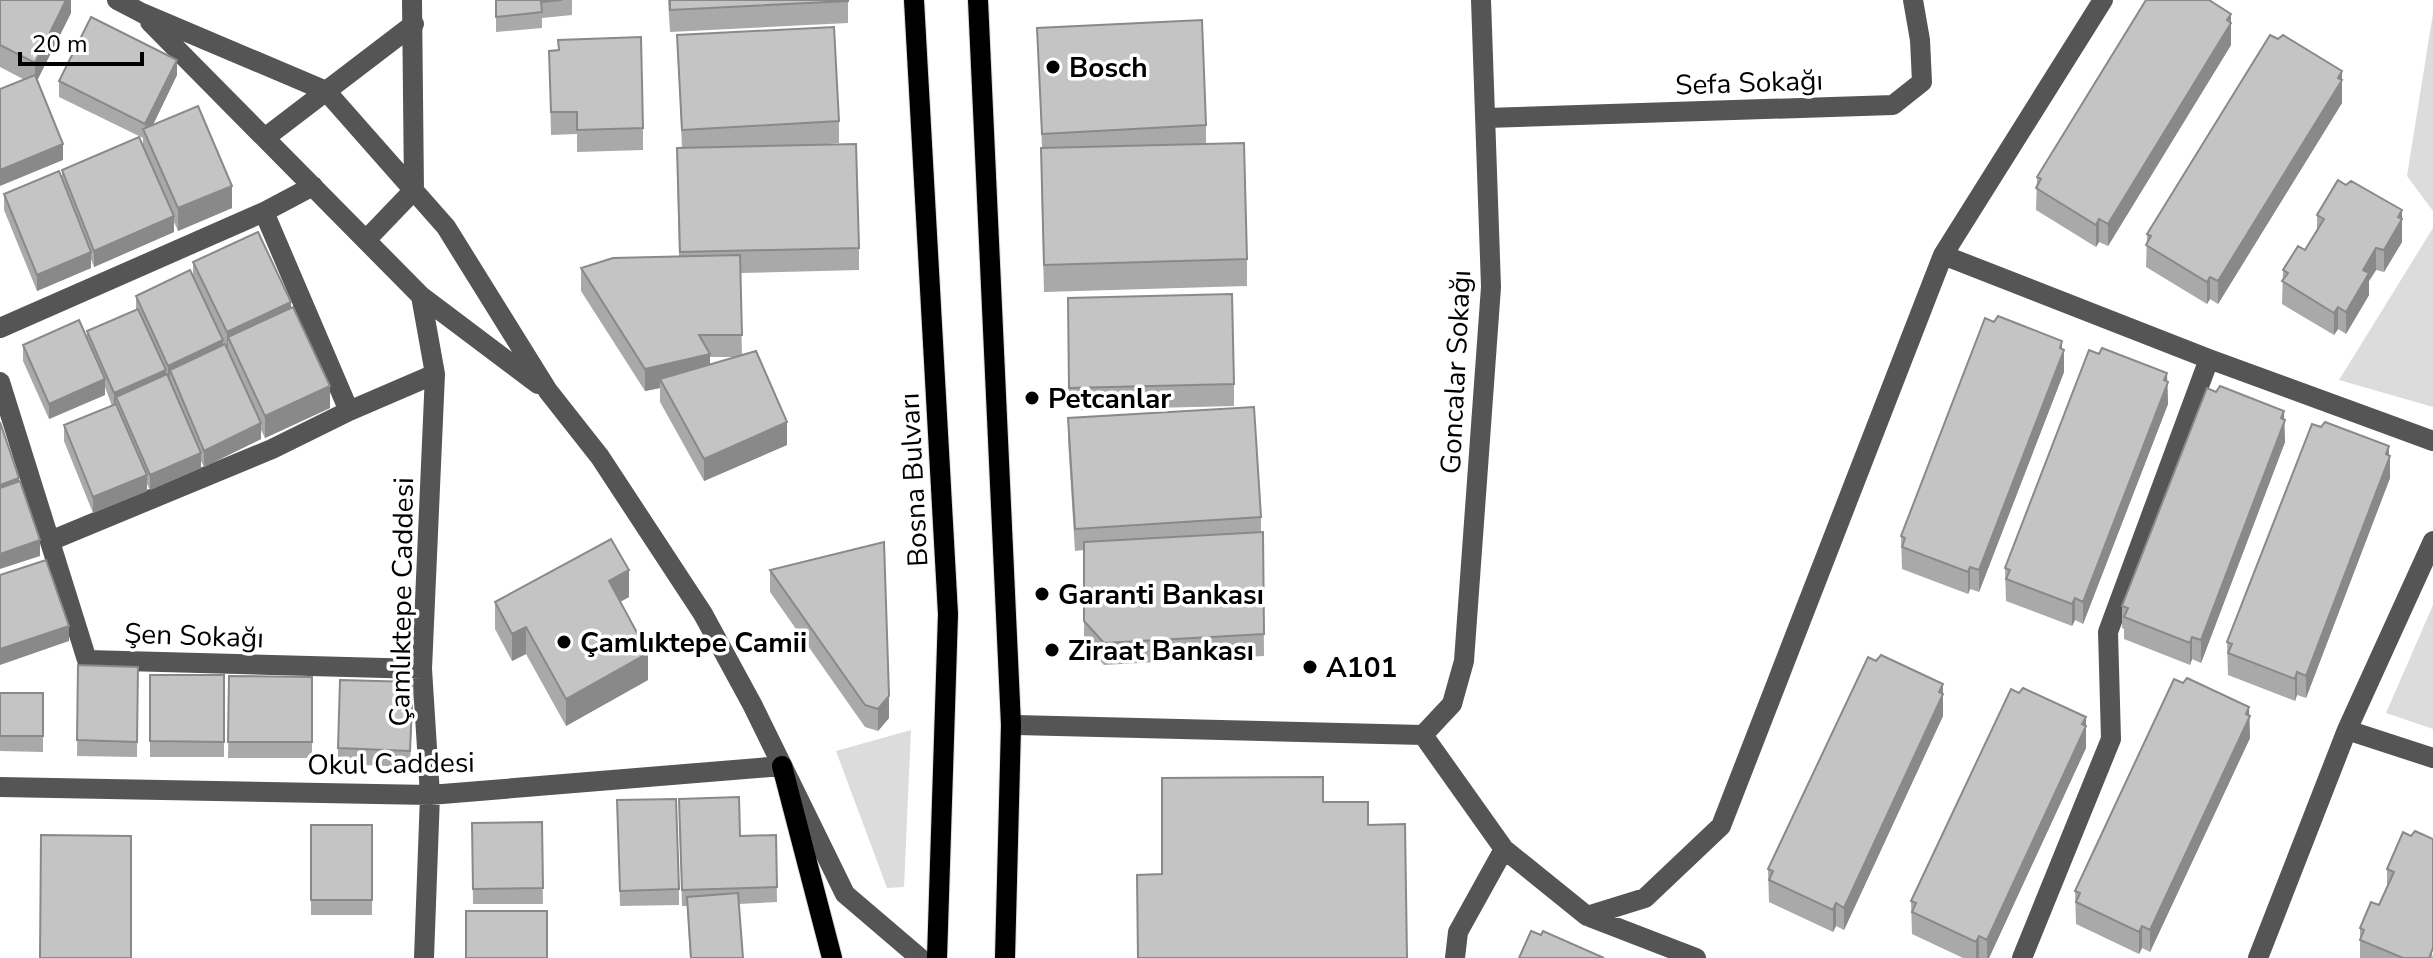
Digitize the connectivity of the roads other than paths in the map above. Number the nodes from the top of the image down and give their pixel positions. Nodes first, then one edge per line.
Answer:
1 (117, 0) edge
2 (412, 0) edge
3 (914, 0) edge
4 (978, 0) edge
5 (1481, 0) edge
6 (1913, 0) edge
7 (2103, 0) edge
8 (142, 13) junction
9 (414, 24) junction
10 (326, 91) junction
11 (1486, 118) junction
12 (266, 137) junction
13 (313, 186) junction
14 (414, 190) junction
15 (264, 212) junction
16 (366, 240) junction
17 (1943, 255) junction
18 (421, 296) junction
19 (0, 328) edge
20 (2209, 359) junction
21 (435, 374) junction
22 (0, 382) edge
23 (548, 391) junction
24 (349, 411) junction
25 (2433, 441) edge
26 (50, 541) junction
27 (2433, 541) edge
28 (422, 669) junction
29 (1011, 725) junction
30 (2347, 730) junction
31 (1423, 735) junction
32 (2433, 758) edge
33 (782, 766) junction
34 (0, 787) edge
35 (430, 795) junction
36 (1504, 849) junction
37 (1587, 916) junction
38 (424, 958) edge
39 (832, 958) edge
40 (920, 958) edge
41 (937, 958) edge
42 (1005, 958) edge
43 (1455, 958) edge
44 (1696, 958) edge
45 (2022, 958) edge
46 (2258, 958) edge

1 - 8 street
2 - 9 street
3 - 41 main road, Bosna Bulvarı
4 - 29 main road
5 - 11 street, Goncalar Sokağı
6 - 11 street, Sefa Sokağı
7 - 17 street
8 - 10 street
8 - 12 street
9 - 10 street
9 - 14 street
10 - 12 street
10 - 14 street
11 - 31 street, Goncalar Sokağı
12 - 13 street
13 - 15 street
13 - 16 street
14 - 16 street
14 - 23 street
15 - 19 street
15 - 24 street
16 - 18 street
17 - 20 street
17 - 37 street
18 - 21 street, Çamlıktepe Caddesi
18 - 23 street
20 - 25 street
20 - 45 street
21 - 24 street
21 - 28 street, Çamlıktepe Caddesi
22 - 26 street, Şen Sokağı
23 - 33 street
24 - 26 street
26 - 28 street, Şen Sokağı
27 - 30 street
28 - 35 street, Çamlıktepe Caddesi
29 - 31 street
29 - 42 main road
30 - 32 street
30 - 46 street
31 - 36 street
33 - 35 street, Okul Caddesi
33 - 39 main road
33 - 40 street
34 - 35 street, Okul Caddesi
35 - 38 street, Çamlıktepe Caddesi
36 - 37 street
36 - 43 street
37 - 44 street

